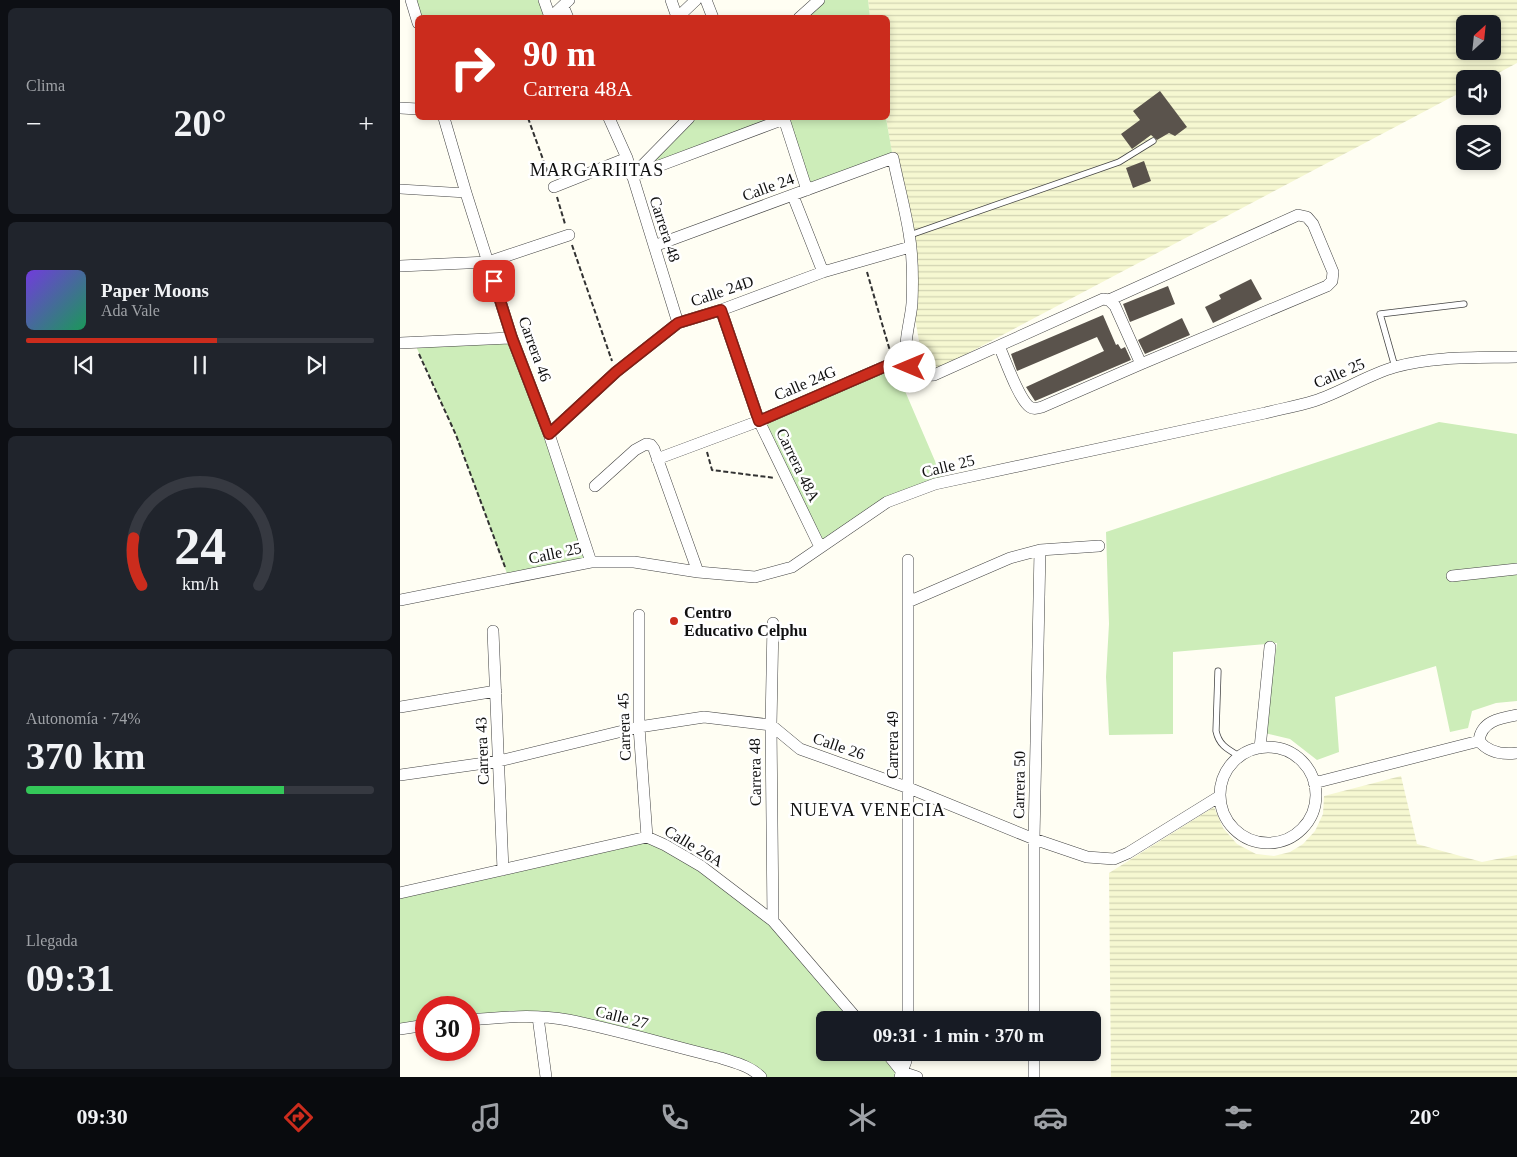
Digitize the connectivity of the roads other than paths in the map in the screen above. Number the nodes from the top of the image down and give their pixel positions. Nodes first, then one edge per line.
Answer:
1 (411, 0) edge
2 (544, 0) edge
3 (671, 0) edge
4 (696, 0) edge
5 (706, 0) edge
6 (819, 0) edge
7 (566, 3) edge
8 (416, 15) edge
9 (549, 15) edge
10 (552, 15) edge
11 (676, 15) edge
12 (679, 15) edge
13 (712, 15) edge
14 (802, 15) edge
15 (400, 108) edge
16 (415, 109) edge
17 (445, 120) edge
18 (610, 120) edge
19 (687, 120) edge
20 (781, 120) edge
21 (784, 120) edge
22 (1152, 141) dead end
23 (627, 158) junction
24 (632, 176) junction
25 (554, 187) dead end
26 (400, 189) edge
27 (807, 190) junction
28 (466, 193) junction
29 (792, 196) junction
30 (569, 236) dead end
31 (910, 241) junction
32 (654, 246) junction
33 (488, 262) junction
34 (400, 266) edge
35 (823, 272) junction
36 (1109, 300) junction
37 (1464, 304) dead end
38 (721, 310) junction
39 (678, 323) junction
40 (512, 338) junction
41 (400, 343) edge
42 (999, 346) junction
43 (1517, 357) edge
44 (1140, 364) junction
45 (910, 367) junction
46 (1395, 367) junction
47 (759, 421) junction
48 (549, 434) junction
49 (657, 459) junction
50 (595, 486) dead end
51 (1099, 546) dead end
52 (820, 547) junction
53 (1040, 550) junction
54 (908, 560) dead end
55 (591, 562) junction
56 (1517, 569) edge
57 (698, 572) junction
58 (1452, 576) dead end
59 (400, 600) edge
60 (908, 602) junction
61 (638, 615) dead end
62 (773, 623) dead end
63 (493, 631) dead end
64 (1270, 647) dead end
65 (1218, 671) dead end
66 (496, 691) junction
67 (400, 707) edge
68 (1517, 716) edge
69 (771, 725) junction
70 (639, 727) junction
71 (1479, 741) junction
72 (1260, 748) junction
73 (1517, 753) edge
74 (1239, 756) junction
75 (499, 761) junction
76 (400, 775) edge
77 (1314, 783) junction
78 (909, 788) junction
79 (1220, 796) junction
80 (647, 838) junction
81 (1034, 839) junction
82 (503, 870) junction
83 (400, 893) edge
84 (773, 921) junction
85 (850, 1011) edge
86 (908, 1011) edge
87 (1034, 1011) edge
88 (538, 1017) junction
89 (480, 1019) edge
90 (415, 1027) edge
91 (400, 1029) edge
92 (892, 1061) edge
93 (906, 1061) edge
94 (1034, 1061) edge
95 (901, 1074) edge
96 (546, 1077) edge
97 (761, 1077) edge
98 (917, 1077) edge
99 (1034, 1077) edge

1 - 8 street
2 - 9 street
3 - 11 street
4 - 12 street
5 - 13 street
6 - 14 street
7 - 10 street
15 - 16 street
17 - 28 street, Carrera 46
18 - 23 street, Carrera 48
19 - 24 street
20 - 24 street
21 - 27 street
22 - 31 lane
23 - 24 street, Carrera 48
23 - 25 street
24 - 32 street, Carrera 48
26 - 28 street
27 - 29 street, Calle 24
27 - 31 street, Calle 24
28 - 33 street, Carrera 46
29 - 32 street, Calle 24
29 - 35 street
30 - 33 street
31 - 35 street, Calle 24D
31 - 45 street
32 - 39 street, Carrera 48
33 - 34 street
33 - 40 street, Carrera 46
35 - 38 street, Calle 24D
36 - 42 street
36 - 44 street
36 - 44 street
37 - 46 lane
38 - 39 street, Calle 24D
38 - 47 street, Carrera 48A
39 - 48 street, Calle 24D
40 - 41 street
40 - 48 street, Carrera 46
42 - 44 street
42 - 45 street
43 - 46 street, Calle 25
45 - 47 street, Calle 24G
46 - 52 street, Calle 25
47 - 49 street, Calle 24G
47 - 52 street, Carrera 48A
48 - 55 street, Carrera 46
49 - 50 street
49 - 57 street
51 - 53 street
52 - 57 street, Calle 25
53 - 60 street
53 - 81 street, Carrera 50
54 - 60 street, Carrera 49
55 - 57 street, Calle 25
55 - 59 street, Calle 25
56 - 58 street
60 - 78 street, Carrera 49
61 - 70 street, Carrera 45
62 - 69 street, Carrera 48
63 - 66 street, Carrera 43
64 - 72 street
65 - 74 lane
66 - 67 street
66 - 75 street, Carrera 43
68 - 71 street
69 - 70 street
69 - 78 street, Calle 26
69 - 84 street, Carrera 48
70 - 75 street
70 - 80 street, Carrera 45
71 - 73 street
71 - 77 street
72 - 74 street
72 - 77 street
74 - 79 street
75 - 76 street
75 - 82 street, Carrera 43
77 - 79 street
78 - 81 street, Calle 26
78 - 86 street, Carrera 49
79 - 81 street, Calle 26
80 - 82 street, Calle 26A
80 - 84 street, Calle 26A
81 - 87 street, Carrera 50
82 - 83 street, Calle 26A
84 - 85 street, Calle 26A
88 - 89 street, Calle 27
88 - 96 street
88 - 97 street, Calle 27
90 - 91 street
92 - 95 street
93 - 95 street
94 - 99 street
95 - 98 street

